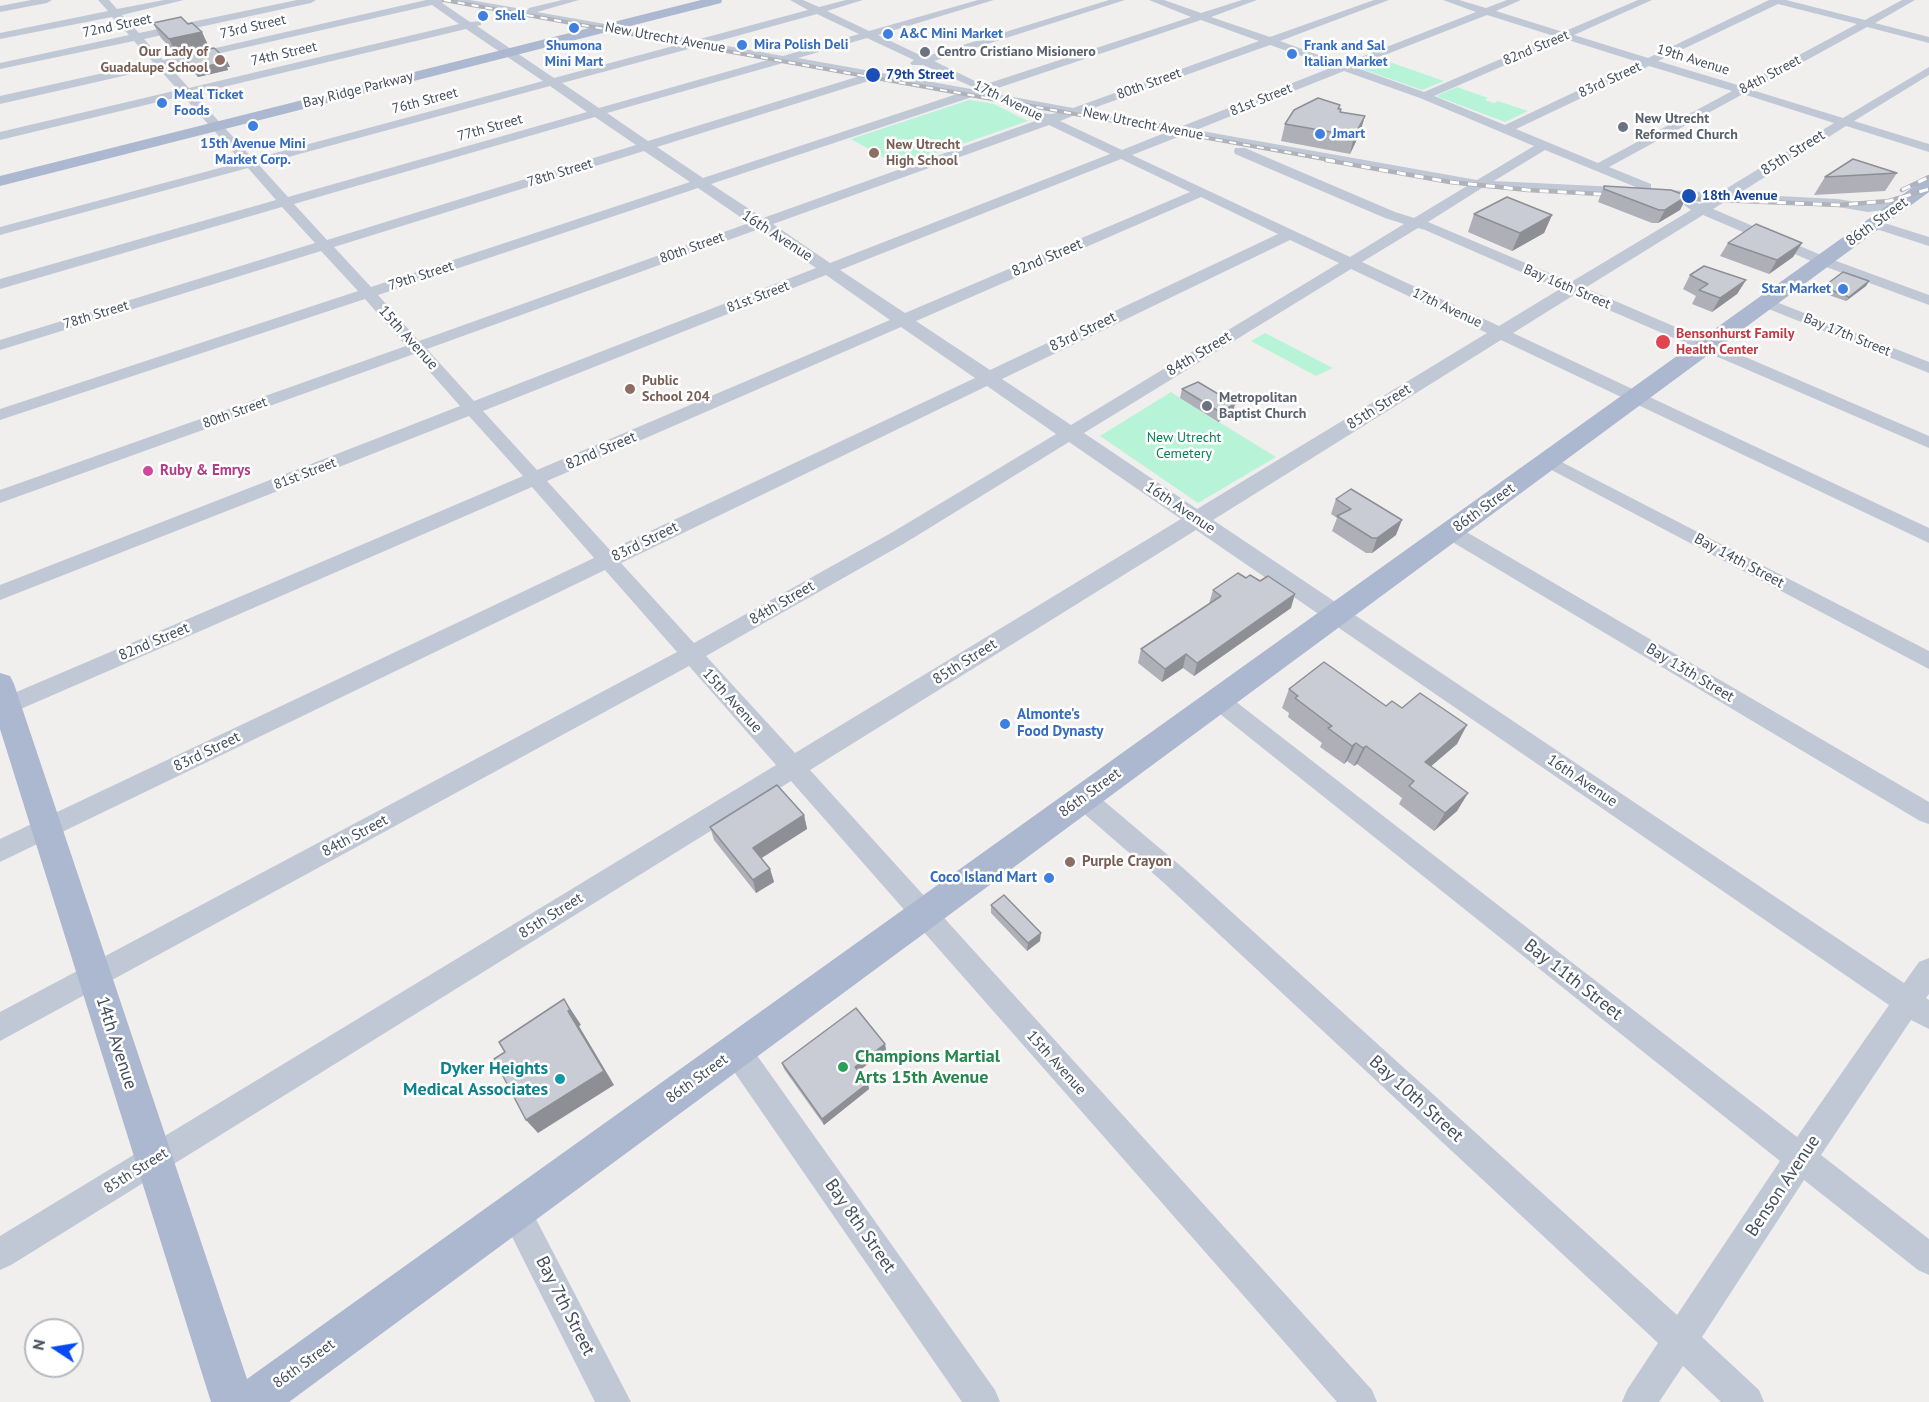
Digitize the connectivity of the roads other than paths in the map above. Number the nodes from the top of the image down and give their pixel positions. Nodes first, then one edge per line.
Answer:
1 (47, 0) edge
2 (179, 0) edge
3 (311, 0) edge
4 (453, 0) edge
5 (574, 0) edge
6 (716, 0) edge
7 (795, 0) edge
8 (858, 0) edge
9 (989, 0) edge
10 (1120, 0) edge
11 (1154, 0) edge
12 (1252, 0) edge
13 (1384, 0) edge
14 (1448, 0) edge
15 (1516, 0) edge
16 (1647, 0) edge
17 (1776, 0) edge
18 (1910, 0) edge
19 (436, 1) edge
20 (109, 6) edge
21 (0, 9) edge
22 (818, 11) junction
23 (523, 12) junction
24 (1486, 12) junction
25 (1201, 17) junction
26 (1866, 24) junction
27 (468, 25) junction
28 (608, 27) junction
29 (867, 35) junction
30 (0, 36) edge
31 (1565, 36) junction
32 (136, 37) junction
33 (1929, 40) edge
34 (1269, 41) junction
35 (696, 44) junction
36 (508, 52) junction
37 (783, 59) junction
38 (922, 61) junction
39 (1649, 62) junction
40 (161, 63) junction
41 (0, 66) edge
42 (1343, 67) junction
43 (1929, 69) edge
44 (876, 75) junction
45 (553, 82) junction
46 (974, 87) junction
47 (1742, 90) junction
48 (187, 92) junction
49 (1424, 96) junction
50 (1002, 98) junction
51 (0, 100) edge
52 (1074, 111) junction
53 (597, 113) junction
54 (1048, 120) junction
55 (1844, 122) junction
56 (218, 126) junction
57 (1506, 129) junction
58 (1180, 131) junction
59 (0, 136) edge
60 (1204, 136) junction
61 (1544, 145) junction
62 (646, 146) junction
63 (1929, 148) edge
64 (1120, 154) junction
65 (1309, 154) junction
66 (249, 163) junction
67 (1280, 167) junction
68 (1599, 167) junction
69 (0, 181) edge
70 (699, 183) junction
71 (1479, 184) junction
72 (1926, 189) edge
73 (1201, 192) junction
74 (1664, 194) junction
75 (286, 202) junction
76 (1710, 204) junction
77 (1903, 204) junction
78 (1415, 222) junction
79 (758, 224) junction
80 (1875, 224) junction
81 (0, 231) edge
82 (1290, 234) junction
83 (1929, 242) edge
84 (325, 245) junction
85 (1823, 261) junction
86 (1348, 263) junction
87 (828, 269) junction
88 (0, 284) edge
89 (1571, 289) junction
90 (368, 293) junction
91 (1929, 300) edge
92 (1766, 303) junction
93 (901, 321) junction
94 (1500, 333) junction
95 (0, 345) edge
96 (1706, 346) junction
97 (417, 347) junction
98 (1929, 368) edge
99 (986, 378) junction
100 (1636, 397) junction
101 (472, 409) junction
102 (0, 415) edge
103 (1070, 433) junction
104 (1929, 443) edge
105 (1548, 461) junction
106 (535, 479) junction
107 (0, 497) edge
108 (1196, 519) junction
109 (1451, 532) junction
110 (1929, 536) edge
111 (608, 560) junction
112 (0, 593) edge
113 (1337, 614) junction
114 (692, 656) junction
115 (1929, 661) edge
116 (2, 700) edge
117 (1218, 700) junction
118 (792, 768) junction
119 (1083, 798) junction
120 (1929, 814) edge
121 (46, 828) junction
122 (0, 850) edge
123 (923, 914) junction
124 (1929, 971) edge
125 (95, 976) junction
126 (1919, 1009) edge
127 (0, 1027) edge
128 (736, 1050) junction
129 (1800, 1159) junction
130 (154, 1160) junction
131 (515, 1211) junction
132 (0, 1254) edge
133 (1929, 1259) edge
134 (1681, 1341) junction
135 (233, 1402) edge
136 (252, 1402) edge
137 (614, 1402) edge
138 (983, 1402) edge
139 (1360, 1402) edge
140 (1639, 1402) edge
141 (1747, 1402) edge

1 - 21 street
2 - 20 street
3 - 32 street, 72nd Street
4 - 23 street, New Utrecht Avenue
5 - 23 street, 74th Street
6 - 28 main road, Bay Ridge Parkway
7 - 22 street, 17th Avenue
8 - 22 street, 76th Street
9 - 29 street, 77th Street
10 - 38 street, 78th Street
11 - 25 street
12 - 25 street, 79th Street
13 - 34 street, 80th Street
14 - 24 street, 19th Avenue
15 - 24 street, 81st Street
16 - 31 street, 82nd Street
17 - 26 street
17 - 39 street, 83rd Street
18 - 26 street, 84th Street
19 - 27 street, 16th Avenue
19 - 40 street, 73rd Street
20 - 30 street
20 - 32 street, 15th Avenue
22 - 29 street, 17th Avenue
22 - 35 street, 76th Street
23 - 27 street, 74th Street
23 - 28 street, New Utrecht Avenue
24 - 31 street, 19th Avenue
24 - 42 street, 81st Street
25 - 34 street
25 - 46 street, 79th Street
26 - 33 street
26 - 47 street, 84th Street
27 - 36 street, 16th Avenue
27 - 48 street, 74th Street
28 - 35 street, New Utrecht Avenue
28 - 36 main road, Bay Ridge Parkway
29 - 37 street, 77th Street
29 - 38 street, 17th Avenue
31 - 39 street, 19th Avenue
31 - 49 street, 82nd Street
32 - 40 street, 15th Avenue
32 - 41 street, 72nd Street
34 - 42 street
34 - 52 street, 80th Street
35 - 37 street, New Utrecht Avenue
35 - 45 street, 76th Street
36 - 45 street, 16th Avenue
36 - 56 main road, Bay Ridge Parkway
37 - 44 street, New Utrecht Avenue
37 - 53 street, 77th Street
38 - 44 street, 78th Street
38 - 46 street, 17th Avenue
39 - 47 street, 19th Avenue
39 - 57 street, 83rd Street
40 - 48 street, 15th Avenue
40 - 51 street, 73rd Street
42 - 49 street
42 - 58 street, 81st Street
43 - 55 street, 85th Street
44 - 46 street, New Utrecht Avenue
44 - 62 street, 78th Street
45 - 53 street, 16th Avenue
45 - 66 street, 76th Street
46 - 50 street, 17th Avenue
46 - 70 street, 79th Street
47 - 55 street, 19th Avenue
47 - 68 street, 84th Street
48 - 56 street, 15th Avenue
48 - 59 street, 74th Street
49 - 57 street
50 - 52 street, New Utrecht Avenue
50 - 54 street, 17th Avenue
52 - 54 street, 80th Street
52 - 58 street, New Utrecht Avenue
53 - 62 street, 16th Avenue
53 - 75 street, 77th Street
54 - 64 street, 17th Avenue
54 - 79 street, 80th Street
55 - 63 street, 19th Avenue
55 - 76 street, 85th Street
56 - 66 street, 15th Avenue
56 - 69 main road, Bay Ridge Parkway
57 - 61 street
58 - 60 street, New Utrecht Avenue
58 - 64 street, 81st Street
60 - 65 street, New Utrecht Avenue
60 - 67 street, Bay 16th Street
61 - 68 street
61 - 71 street, 84th Street
62 - 70 street, 16th Avenue
62 - 84 street, 78th Street
64 - 73 street, 17th Avenue
64 - 87 street, 81st Street
65 - 67 street
65 - 71 street, New Utrecht Avenue
66 - 75 street, 15th Avenue
66 - 81 street, 76th Street
67 - 78 street, Bay 16th Street
68 - 74 street
70 - 79 street, 16th Avenue
70 - 90 street, 79th Street
71 - 74 street, New Utrecht Avenue
71 - 78 street, 84th Street
72 - 77 main road, 86th Street
73 - 82 street, 17th Avenue
73 - 93 street, 82nd Street
74 - 76 street
74 - 76 street, New Utrecht Avenue
75 - 84 street, 15th Avenue
75 - 88 street, 77th Street
76 - 77 street, New Utrecht Avenue
76 - 85 street
76 - 89 street, 85th Street
77 - 80 main road, 86th Street
78 - 86 street, 84th Street
78 - 89 street, Bay 16th Street
79 - 87 street, 16th Avenue
79 - 97 street, 80th Street
80 - 83 street
80 - 85 main road, 86th Street
82 - 86 street, 17th Avenue
82 - 99 street, 83rd Street
84 - 90 street, 15th Avenue
84 - 95 street, 78th Street
85 - 91 street
85 - 92 main road, 86th Street
86 - 94 street, 17th Avenue
86 - 103 street, 84th Street
87 - 93 street, 16th Avenue
87 - 101 street, 81st Street
89 - 94 street, 85th Street
89 - 96 street, Bay 16th Street
90 - 97 street, 15th Avenue
90 - 102 street, 79th Street
92 - 96 main road, 86th Street
92 - 98 street, Bay 17th Street
93 - 99 street, 16th Avenue
93 - 106 street, 82nd Street
94 - 100 street, 17th Avenue
94 - 108 street, 85th Street
96 - 100 main road, 86th Street
96 - 104 street, Bay 16th Street
97 - 101 street, 15th Avenue
97 - 107 street, 80th Street
99 - 103 street, 16th Avenue
99 - 111 street, 83rd Street
100 - 105 main road, 86th Street
100 - 110 street, 17th Avenue
101 - 106 street, 15th Avenue
101 - 112 street, 81st Street
103 - 108 street, 16th Avenue
103 - 114 street, 84th Street
105 - 109 main road, 86th Street
105 - 115 street, Bay 14th Street
106 - 111 street, 15th Avenue
106 - 116 street, 82nd Street
108 - 113 street, 16th Avenue
108 - 118 street, 85th Street
109 - 113 main road, 86th Street
109 - 120 street, Bay 13th Street
111 - 114 street, 15th Avenue
111 - 121 street, 83rd Street
113 - 117 main road, 86th Street
113 - 126 street, 16th Avenue
114 - 118 street, 15th Avenue
114 - 125 street, 84th Street
116 - 121 main road, 14th Avenue
117 - 119 main road, 86th Street
117 - 129 street, Bay 11th Street
118 - 123 street, 15th Avenue
118 - 130 street, 85th Street
119 - 123 main road, 86th Street
119 - 134 street, Bay 10th Street
121 - 122 street, 83rd Street
121 - 125 main road, 14th Avenue
123 - 128 main road, 86th Street
123 - 139 street, 15th Avenue
124 - 126 street, Benson Avenue
125 - 127 street, 84th Street
125 - 130 main road, 14th Avenue
126 - 129 street, Benson Avenue
128 - 131 main road, 86th Street
128 - 138 street, Bay 8th Street
129 - 133 street, Bay 11th Street
129 - 134 street, Benson Avenue
130 - 132 street, 85th Street
130 - 135 main road, 14th Avenue
131 - 136 main road, 86th Street
131 - 137 street, Bay 7th Street
134 - 140 street, Benson Avenue
134 - 141 street, Bay 10th Street

